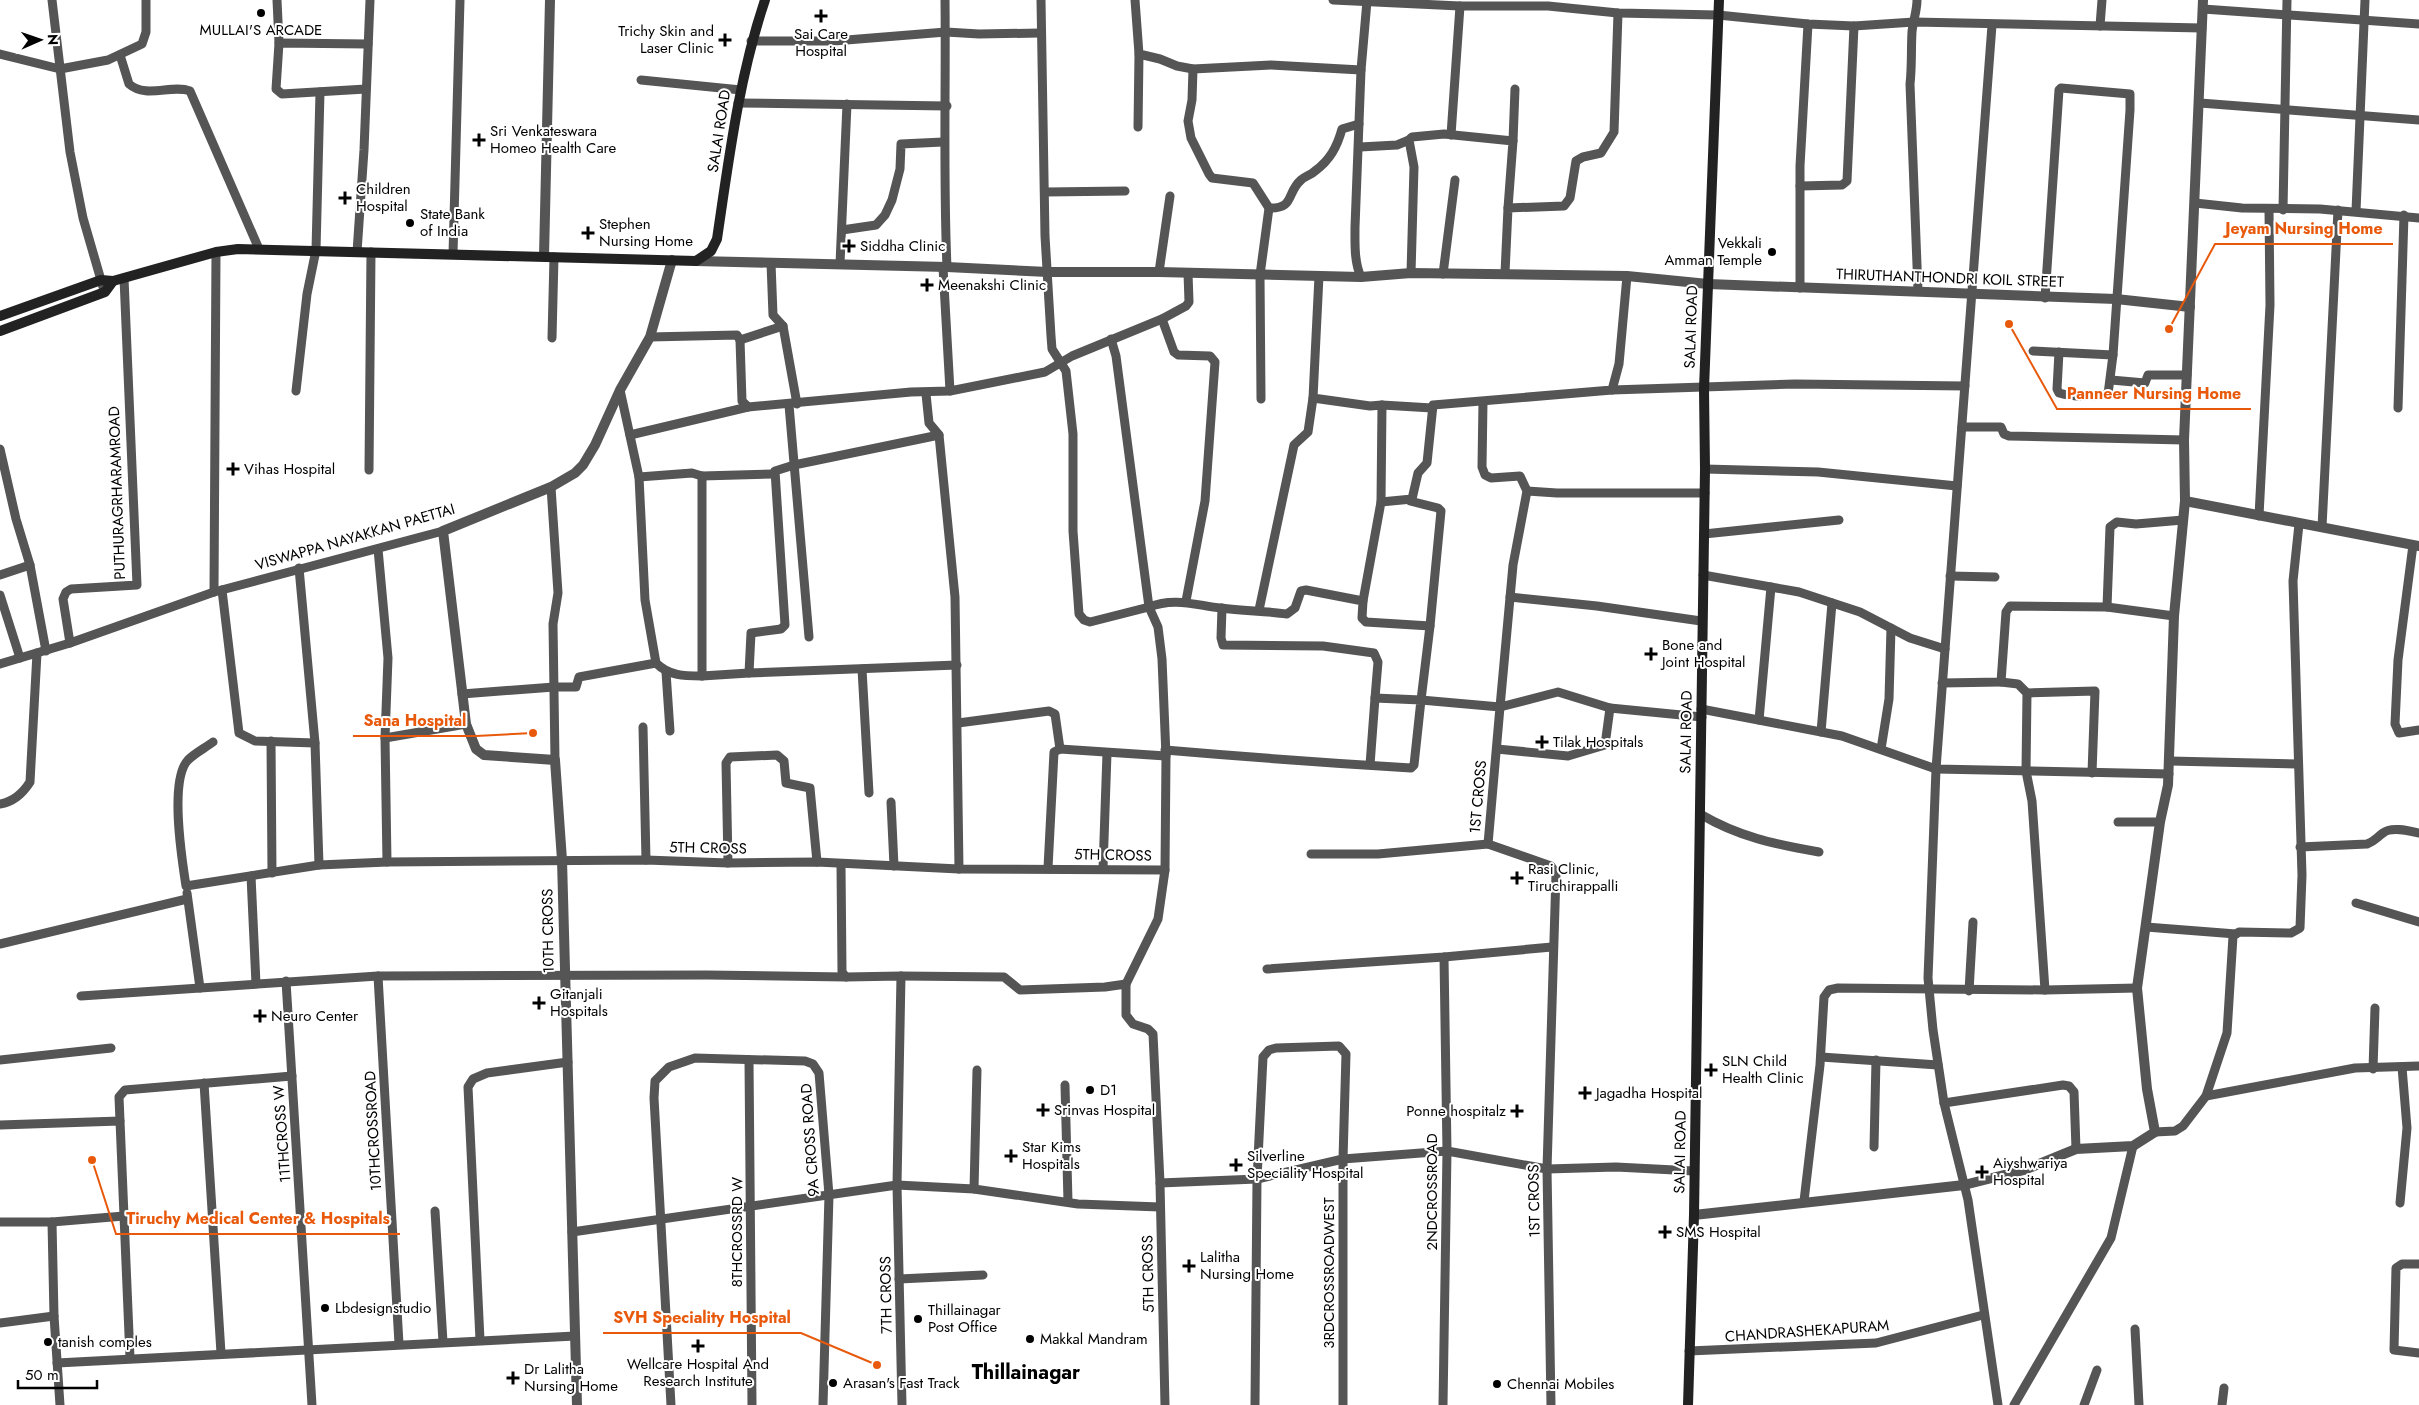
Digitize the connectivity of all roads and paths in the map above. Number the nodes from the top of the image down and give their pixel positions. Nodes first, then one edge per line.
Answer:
1 (52, 0) edge
2 (146, 0) edge
3 (276, 0) edge
4 (370, 0) edge
5 (460, 0) edge
6 (550, 0) edge
7 (765, 0) edge
8 (945, 0) edge
9 (1041, 0) edge
10 (1135, 0) edge
11 (1334, 0) edge
12 (1719, 0) edge
13 (1917, 0) edge
14 (2102, 0) edge
15 (2287, 0) edge
16 (2365, 0) edge
17 (1364, 1) edge
18 (1548, 3) edge
19 (2203, 5) edge
20 (1460, 6) junction
21 (1618, 13) junction
22 (1718, 15) junction
23 (2288, 15) junction
24 (2364, 20) junction
25 (1914, 22) junction
26 (1808, 24) junction
27 (2419, 24) edge
28 (1992, 25) junction
29 (1854, 26) junction
30 (2100, 26) junction
31 (2202, 28) junction
32 (946, 32) junction
33 (1040, 33) junction
34 (751, 41) junction
35 (278, 42) junction
36 (368, 44) junction
37 (0, 54) edge
38 (1139, 54) junction
39 (120, 55) junction
40 (60, 68) junction
41 (1193, 69) junction
42 (1361, 70) junction
43 (641, 80) dead end
44 (366, 89) junction
45 (1515, 89) dead end
46 (741, 90) junction
47 (320, 92) junction
48 (738, 103) junction
49 (2200, 103) junction
50 (847, 104) junction
51 (947, 106) junction
52 (2285, 110) junction
53 (2360, 117) junction
54 (2419, 120) edge
55 (1359, 124) junction
56 (1138, 127) dead end
57 (1451, 135) junction
58 (1409, 140) junction
59 (1513, 141) junction
60 (943, 142) junction
61 (1360, 147) junction
62 (1455, 180) dead end
63 (1800, 186) junction
64 (1125, 191) dead end
65 (1046, 192) junction
66 (1170, 196) dead end
67 (2195, 203) junction
68 (1269, 208) junction
69 (1508, 208) junction
70 (2269, 209) junction
71 (2283, 210) junction
72 (2338, 210) junction
73 (2356, 212) junction
74 (2404, 215) junction
75 (2419, 218) edge
76 (842, 230) junction
77 (259, 249) junction
78 (316, 250) junction
79 (216, 252) junction
80 (357, 252) junction
81 (371, 252) junction
82 (453, 254) junction
83 (549, 256) junction
84 (672, 260) junction
85 (696, 261) junction
86 (771, 263) junction
87 (840, 264) junction
88 (945, 267) junction
89 (1048, 272) junction
90 (1159, 272) junction
91 (1188, 273) junction
92 (1411, 273) junction
93 (1506, 273) junction
94 (1443, 274) junction
95 (1260, 275) junction
96 (1319, 276) junction
97 (1627, 276) junction
98 (1361, 277) junction
99 (124, 278) junction
100 (101, 280) junction
101 (113, 282) junction
102 (1708, 284) junction
103 (1800, 288) junction
104 (1918, 291) junction
105 (105, 292) junction
106 (1972, 293) junction
107 (2045, 298) junction
108 (2116, 298) junction
109 (2190, 307) junction
110 (0, 316) edge
111 (1162, 319) junction
112 (783, 326) junction
113 (0, 331) edge
114 (650, 337) junction
115 (552, 338) dead end
116 (1111, 339) junction
117 (740, 340) junction
118 (2032, 352) dead end
119 (2059, 352) junction
120 (2112, 355) junction
121 (1061, 363) junction
122 (2187, 375) junction
123 (2111, 380) junction
124 (1965, 386) junction
125 (1704, 389) junction
126 (620, 390) junction
127 (1612, 390) junction
128 (296, 391) dead end
129 (950, 391) junction
130 (926, 394) junction
131 (1313, 398) junction
132 (1261, 399) dead end
133 (1483, 402) junction
134 (793, 405) junction
135 (1382, 405) junction
136 (748, 408) junction
137 (1432, 408) junction
138 (2398, 408) dead end
139 (1962, 427) junction
140 (630, 435) junction
141 (939, 435) junction
142 (2184, 440) junction
143 (0, 449) edge
144 (794, 465) junction
145 (1705, 469) junction
146 (369, 470) dead end
147 (774, 474) junction
148 (702, 476) junction
149 (639, 477) junction
150 (551, 486) junction
151 (1957, 486) junction
152 (1527, 491) junction
153 (1705, 493) junction
154 (2185, 500) junction
155 (1410, 501) junction
156 (1381, 502) junction
157 (2259, 516) junction
158 (1840, 520) dead end
159 (2183, 520) junction
160 (2299, 524) junction
161 (2322, 527) junction
162 (443, 531) junction
163 (1704, 534) junction
164 (2416, 546) edge
165 (378, 549) junction
166 (30, 565) junction
167 (299, 568) junction
168 (0, 575) edge
169 (1703, 575) junction
170 (1950, 576) junction
171 (1995, 577) dead end
172 (1771, 587) junction
173 (218, 591) junction
174 (0, 596) edge
175 (1510, 597) junction
176 (1186, 601) junction
177 (1364, 602) junction
178 (1832, 603) junction
179 (1149, 607) junction
180 (2107, 607) junction
181 (1222, 608) junction
182 (1259, 610) junction
183 (2174, 616) junction
184 (1701, 621) junction
185 (1430, 626) junction
186 (1891, 628) junction
187 (809, 637) dead end
188 (70, 643) junction
189 (1945, 649) junction
190 (41, 652) junction
191 (20, 658) junction
192 (656, 662) junction
193 (0, 664) edge
194 (957, 665) junction
195 (862, 669) junction
196 (666, 672) junction
197 (749, 673) junction
198 (702, 676) junction
199 (2001, 682) junction
200 (1942, 683) junction
201 (554, 686) junction
202 (2028, 693) junction
203 (462, 694) junction
204 (1375, 698) junction
205 (1421, 700) junction
206 (1500, 707) junction
207 (1610, 708) junction
208 (1702, 713) junction
209 (1759, 720) junction
210 (958, 723) junction
211 (466, 724) junction
212 (643, 726) dead end
213 (2419, 730) edge
214 (670, 731) dead end
215 (1821, 732) junction
216 (385, 738) junction
217 (271, 741) junction
218 (213, 742) dead end
219 (314, 743) junction
220 (1060, 749) junction
221 (1496, 749) junction
222 (1881, 749) junction
223 (1107, 753) junction
224 (1166, 753) junction
225 (555, 760) junction
226 (2170, 761) junction
227 (2298, 764) junction
228 (1370, 765) junction
229 (1936, 769) junction
230 (2026, 771) junction
231 (2092, 773) junction
232 (2169, 774) junction
233 (869, 793) dead end
234 (891, 802) dead end
235 (0, 804) edge
236 (1700, 814) junction
237 (2118, 822) dead end
238 (2160, 822) junction
239 (2419, 832) edge
240 (1488, 844) junction
241 (2300, 847) junction
242 (1819, 852) dead end
243 (1311, 854) dead end
244 (562, 860) junction
245 (646, 860) junction
246 (387, 862) junction
247 (817, 862) junction
248 (728, 863) junction
249 (319, 865) junction
250 (841, 865) junction
251 (894, 866) junction
252 (1048, 868) junction
253 (959, 869) junction
254 (1104, 869) junction
255 (1165, 870) junction
256 (272, 873) junction
257 (251, 876) junction
258 (186, 886) junction
259 (188, 898) junction
260 (2356, 903) dead end
261 (1973, 922) dead end
262 (2419, 922) edge
263 (2146, 927) junction
264 (2236, 934) junction
265 (0, 944) edge
266 (1552, 947) junction
267 (1444, 957) junction
268 (1267, 969) dead end
269 (378, 976) junction
270 (901, 976) junction
271 (564, 977) junction
272 (846, 977) junction
273 (286, 981) junction
274 (256, 984) junction
275 (1126, 984) junction
276 (200, 988) junction
277 (2137, 988) junction
278 (1929, 990) junction
279 (1969, 990) junction
280 (2045, 990) junction
281 (81, 996) dead end
282 (2375, 1008) dead end
283 (111, 1048) dead end
284 (1821, 1057) junction
285 (0, 1060) edge
286 (749, 1060) junction
287 (1876, 1060) junction
288 (568, 1062) junction
289 (1938, 1065) junction
290 (2419, 1066) edge
291 (2402, 1067) junction
292 (2373, 1069) junction
293 (978, 1070) dead end
294 (292, 1076) junction
295 (204, 1083) junction
296 (1065, 1085) dead end
297 (2206, 1096) junction
298 (1944, 1103) junction
299 (120, 1121) junction
300 (0, 1125) edge
301 (2155, 1132) junction
302 (2133, 1146) junction
303 (1874, 1148) dead end
304 (2076, 1149) junction
305 (1447, 1151) junction
306 (1343, 1160) junction
307 (1547, 1169) junction
308 (1694, 1172) junction
309 (1256, 1179) junction
310 (1160, 1183) junction
311 (897, 1185) junction
312 (1964, 1185) junction
313 (974, 1190) junction
314 (829, 1195) junction
315 (1804, 1201) junction
316 (1068, 1202) junction
317 (2400, 1203) dead end
318 (751, 1206) junction
319 (1160, 1207) junction
320 (436, 1211) dead end
321 (1694, 1215) junction
322 (124, 1216) junction
323 (662, 1219) junction
324 (0, 1222) edge
325 (52, 1222) junction
326 (572, 1232) junction
327 (2419, 1264) edge
328 (983, 1275) dead end
329 (899, 1279) junction
330 (1984, 1315) junction
331 (54, 1316) junction
332 (0, 1323) edge
333 (2135, 1329) dead end
334 (575, 1336) junction
335 (480, 1340) junction
336 (443, 1342) junction
337 (399, 1344) junction
338 (309, 1348) junction
339 (1689, 1351) junction
340 (221, 1353) junction
341 (2419, 1353) edge
342 (130, 1358) junction
343 (57, 1363) junction
344 (2097, 1370) dead end
345 (2224, 1388) dead end
346 (60, 1405) edge
347 (312, 1405) edge
348 (577, 1405) edge
349 (670, 1405) edge
350 (752, 1405) edge
351 (823, 1405) edge
352 (902, 1405) edge
353 (1164, 1405) edge
354 (1255, 1405) edge
355 (1343, 1405) edge
356 (1443, 1405) edge
357 (1551, 1405) edge
358 (1688, 1405) edge
359 (1998, 1405) edge
360 (2014, 1405) edge
361 (2084, 1405) edge
362 (2139, 1405) edge
363 (2222, 1405) edge

1 - 40 street
2 - 39 street
3 - 35 street
4 - 36 street
5 - 82 street
6 - 83 street
7 - 34 main road, SALAI ROAD
8 - 32 street
9 - 33 street
10 - 38 street
11 - 17 street
12 - 22 main road, SALAI ROAD
13 - 25 street
14 - 30 street
15 - 23 street
16 - 24 street
17 - 20 street
17 - 42 street
18 - 20 street
18 - 21 street
19 - 23 street
19 - 31 street
20 - 57 street
21 - 22 street
21 - 69 street
22 - 26 street
22 - 102 main road, SALAI ROAD
23 - 24 street
23 - 52 street
24 - 27 street
24 - 53 street
25 - 28 street
25 - 29 street
25 - 104 street
26 - 29 street
26 - 63 street
28 - 30 street
28 - 106 street
29 - 63 street
30 - 31 street
31 - 49 street
32 - 33 street
32 - 34 street
32 - 51 street
33 - 65 street
34 - 46 main road, SALAI ROAD
35 - 36 street
35 - 47 street
36 - 44 street
37 - 40 street
38 - 41 street
38 - 56 street
39 - 40 street
39 - 77 street
40 - 100 street
41 - 42 street
41 - 68 street
42 - 55 street
43 - 46 street
44 - 47 street
44 - 80 street
45 - 59 street
46 - 48 main road, SALAI ROAD
47 - 78 street
48 - 50 street
48 - 85 main road, SALAI ROAD
49 - 52 street
49 - 67 street
50 - 51 street
50 - 76 street
51 - 60 street
52 - 53 street
52 - 71 street
53 - 54 street
53 - 73 street
55 - 61 street
55 - 68 street
57 - 58 street
57 - 59 street
58 - 61 street
58 - 92 street
59 - 69 street
60 - 76 street
60 - 88 street
61 - 98 street
62 - 94 street
63 - 103 street
64 - 65 street
65 - 89 street
66 - 90 street
67 - 70 street
67 - 109 street
68 - 95 street
69 - 93 street
70 - 71 street
70 - 157 street
71 - 72 street
72 - 73 street
72 - 161 street
73 - 74 street
74 - 75 street
74 - 138 street
76 - 87 street
77 - 78 main road
77 - 79 main road
78 - 80 main road
78 - 128 street
79 - 99 main road
79 - 173 street
80 - 81 main road
81 - 82 main road
81 - 146 street
82 - 83 main road
83 - 84 main road
83 - 115 street
84 - 85 main road
84 - 114 street, VISWAPPA NAYAKKAN PAETTAI
85 - 86 street, THIRUTHANTHONDRI KOIL STREET
86 - 87 street, THIRUTHANTHONDRI KOIL STREET
86 - 112 street
87 - 88 street, THIRUTHANTHONDRI KOIL STREET
88 - 89 street, THIRUTHANTHONDRI KOIL STREET
88 - 129 street
89 - 90 street, THIRUTHANTHONDRI KOIL STREET
89 - 121 street
90 - 91 street, THIRUTHANTHONDRI KOIL STREET
91 - 95 street, THIRUTHANTHONDRI KOIL STREET
91 - 111 street
92 - 94 street, THIRUTHANTHONDRI KOIL STREET
92 - 98 street, THIRUTHANTHONDRI KOIL STREET
93 - 94 street, THIRUTHANTHONDRI KOIL STREET
93 - 97 street, THIRUTHANTHONDRI KOIL STREET
95 - 96 street, THIRUTHANTHONDRI KOIL STREET
95 - 132 street
96 - 98 street, THIRUTHANTHONDRI KOIL STREET
96 - 131 street
97 - 102 street, THIRUTHANTHONDRI KOIL STREET
97 - 127 street
99 - 101 main road
99 - 188 street, PUTHURAGRHARAMROAD
100 - 101 main road
100 - 105 street
100 - 110 main road
101 - 105 main road
102 - 103 street, THIRUTHANTHONDRI KOIL STREET
102 - 125 main road, SALAI ROAD
103 - 104 street, THIRUTHANTHONDRI KOIL STREET
104 - 106 street, THIRUTHANTHONDRI KOIL STREET
105 - 113 main road
106 - 107 street, THIRUTHANTHONDRI KOIL STREET
106 - 124 street
107 - 108 street, THIRUTHANTHONDRI KOIL STREET
107 - 108 street
108 - 109 street, THIRUTHANTHONDRI KOIL STREET
108 - 120 street
109 - 122 street
111 - 116 street
111 - 176 street
112 - 117 street
112 - 134 street
114 - 117 street
114 - 126 street, VISWAPPA NAYAKKAN PAETTAI
116 - 121 street
116 - 179 street
117 - 136 street
118 - 119 street
119 - 120 street
119 - 123 street
120 - 123 street
121 - 129 street
121 - 179 street
122 - 123 street
122 - 142 street
124 - 125 street
124 - 139 street
125 - 127 street
125 - 145 main road, SALAI ROAD
126 - 140 street
126 - 150 street, VISWAPPA NAYAKKAN PAETTAI
127 - 133 street
129 - 130 street
130 - 134 street
130 - 141 street
131 - 135 street
131 - 182 street
133 - 137 street
133 - 152 street
134 - 136 street
134 - 144 street
135 - 137 street
135 - 156 street
136 - 140 street
137 - 155 street
139 - 142 street
139 - 151 street
140 - 149 street
141 - 144 street
141 - 194 street
142 - 154 street
143 - 166 street
144 - 147 street
144 - 187 street
145 - 151 street
145 - 153 main road, SALAI ROAD
147 - 148 street
147 - 197 street
148 - 149 street
148 - 198 street
149 - 192 street
150 - 162 street, VISWAPPA NAYAKKAN PAETTAI
150 - 201 street
151 - 170 street
152 - 153 street
152 - 175 street, 1ST CROSS
153 - 163 main road, SALAI ROAD
154 - 157 street
154 - 159 street
155 - 156 street
155 - 185 street
156 - 177 street
157 - 160 street
158 - 163 street
159 - 180 street
159 - 183 street
160 - 161 street
160 - 227 street
161 - 164 street
162 - 165 street, VISWAPPA NAYAKKAN PAETTAI
162 - 203 street
163 - 169 main road, SALAI ROAD
164 - 213 street
165 - 167 street, VISWAPPA NAYAKKAN PAETTAI
165 - 216 street
166 - 168 street
166 - 190 street
167 - 173 street, VISWAPPA NAYAKKAN PAETTAI
167 - 219 street
169 - 172 street
169 - 184 main road, SALAI ROAD
170 - 171 street
170 - 189 street
172 - 178 street
172 - 209 street
173 - 188 street, VISWAPPA NAYAKKAN PAETTAI
173 - 217 street
174 - 191 street
175 - 184 street
175 - 206 street, 1ST CROSS
176 - 179 street
176 - 181 street
177 - 182 street
177 - 185 street
178 - 186 street
178 - 215 street
179 - 224 street
180 - 183 street
180 - 199 street
181 - 182 street
181 - 204 street
183 - 226 street
184 - 208 main road, SALAI ROAD
185 - 205 street
186 - 189 street
186 - 222 street
188 - 190 street, VISWAPPA NAYAKKAN PAETTAI
189 - 200 street
190 - 191 street, VISWAPPA NAYAKKAN PAETTAI
190 - 235 street
191 - 193 street, VISWAPPA NAYAKKAN PAETTAI
192 - 196 street
192 - 201 street
194 - 195 street
194 - 210 street
195 - 197 street
195 - 233 street
196 - 198 street
196 - 214 street
197 - 198 street
199 - 200 street
199 - 202 street
200 - 229 street
201 - 203 street
201 - 225 street
202 - 230 street
202 - 231 street
203 - 211 street
204 - 205 street
204 - 228 street
205 - 206 street
205 - 228 street
206 - 207 street
206 - 221 street, 1ST CROSS
207 - 208 street
207 - 221 street
208 - 209 street
208 - 236 main road, SALAI ROAD
209 - 215 street
210 - 220 street
210 - 253 street
211 - 216 street
211 - 225 street
212 - 245 street
215 - 222 street
216 - 246 street
217 - 219 street
217 - 256 street
218 - 258 street
219 - 249 street
220 - 223 street
220 - 252 street
221 - 240 street, 1ST CROSS
222 - 229 street
223 - 224 street
223 - 254 street
224 - 228 street
224 - 255 street
225 - 244 street, 10TH CROSS
226 - 227 street
226 - 232 street
227 - 241 street
229 - 230 street
229 - 278 street
230 - 231 street
230 - 280 street
231 - 232 street
232 - 238 street
234 - 251 street
236 - 242 street
236 - 308 main road, SALAI ROAD
237 - 238 street
238 - 263 street
239 - 241 street
240 - 243 street
240 - 266 street, 1ST CROSS
241 - 264 street
244 - 245 street, 5TH CROSS
244 - 246 street, 5TH CROSS
244 - 271 street, 10TH CROSS
245 - 248 street, 5TH CROSS
246 - 249 street, 5TH CROSS
247 - 248 street, 5TH CROSS
247 - 248 street
247 - 250 street, 5TH CROSS
249 - 256 street, 5TH CROSS
250 - 251 street, 5TH CROSS
250 - 272 street
251 - 253 street, 5TH CROSS
252 - 253 street, 5TH CROSS
252 - 254 street, 5TH CROSS
254 - 255 street, 5TH CROSS
255 - 275 street, 5TH CROSS
256 - 257 street, 5TH CROSS
257 - 258 street, 5TH CROSS
257 - 274 street
258 - 259 street
259 - 265 street
259 - 276 street
260 - 262 street
261 - 279 street
263 - 264 street
263 - 277 street
264 - 297 street
266 - 267 street
266 - 307 street, 1ST CROSS
267 - 268 street
267 - 305 street, 2NDCROSSROAD
269 - 271 street
269 - 273 street
269 - 337 street, 10THCROSSROAD
270 - 272 street
270 - 275 street
270 - 311 street, 7TH CROSS
271 - 272 street
271 - 288 street, 10TH CROSS
273 - 274 street
273 - 294 street, 11THCROSS W
274 - 276 street
275 - 310 street, 5TH CROSS
276 - 281 street
277 - 280 street
277 - 301 street
278 - 279 street
278 - 284 street
278 - 289 street
279 - 280 street
282 - 292 street
283 - 285 street
284 - 287 street
284 - 315 street
286 - 314 street, 9A CROSS ROAD
286 - 318 street, 8THCROSSRD W
286 - 323 street, 9A CROSS ROAD
287 - 289 street
287 - 303 street
288 - 326 street, 10TH CROSS
288 - 335 street
289 - 298 street
290 - 291 street
291 - 292 street
291 - 317 street
292 - 297 street
293 - 313 street
294 - 295 street
294 - 338 street, 11THCROSS W
295 - 299 street
295 - 340 street
296 - 316 street
297 - 301 street
298 - 304 street
298 - 312 street
299 - 300 street
299 - 322 street
301 - 302 street
302 - 304 street
302 - 360 street
304 - 312 street
305 - 306 street
305 - 307 street
305 - 356 street, 2NDCROSSROAD
306 - 309 street
306 - 309 street, 3RDCROSSROADWEST
306 - 355 street, 3RDCROSSROADWEST
307 - 308 street
307 - 357 street, 1ST CROSS
308 - 321 main road, SALAI ROAD
309 - 310 street
309 - 354 street
310 - 319 street, 5TH CROSS
311 - 313 street
311 - 314 street
311 - 329 street, 7TH CROSS
312 - 315 street
312 - 330 street
313 - 316 street
314 - 318 street
314 - 351 street, 9A CROSS ROAD
315 - 321 street
316 - 319 street
318 - 323 street
318 - 350 street, 8THCROSSRD W
319 - 353 street, 5TH CROSS
320 - 336 street
321 - 339 main road, SALAI ROAD
322 - 325 street
322 - 342 street
323 - 326 street
323 - 349 street, 9A CROSS ROAD
324 - 325 street
325 - 331 street
326 - 334 street, 10TH CROSS
327 - 341 street
328 - 329 street
329 - 352 street, 7TH CROSS
330 - 339 street, CHANDRASHEKAPURAM
330 - 359 street
331 - 332 street
331 - 343 street
333 - 362 street
334 - 335 street
334 - 348 street, 10TH CROSS
335 - 336 street
336 - 337 street
337 - 338 street
338 - 340 street
338 - 347 street, 11THCROSS W
339 - 358 main road, SALAI ROAD
340 - 342 street
342 - 343 street
343 - 346 street
344 - 361 street
345 - 363 street

